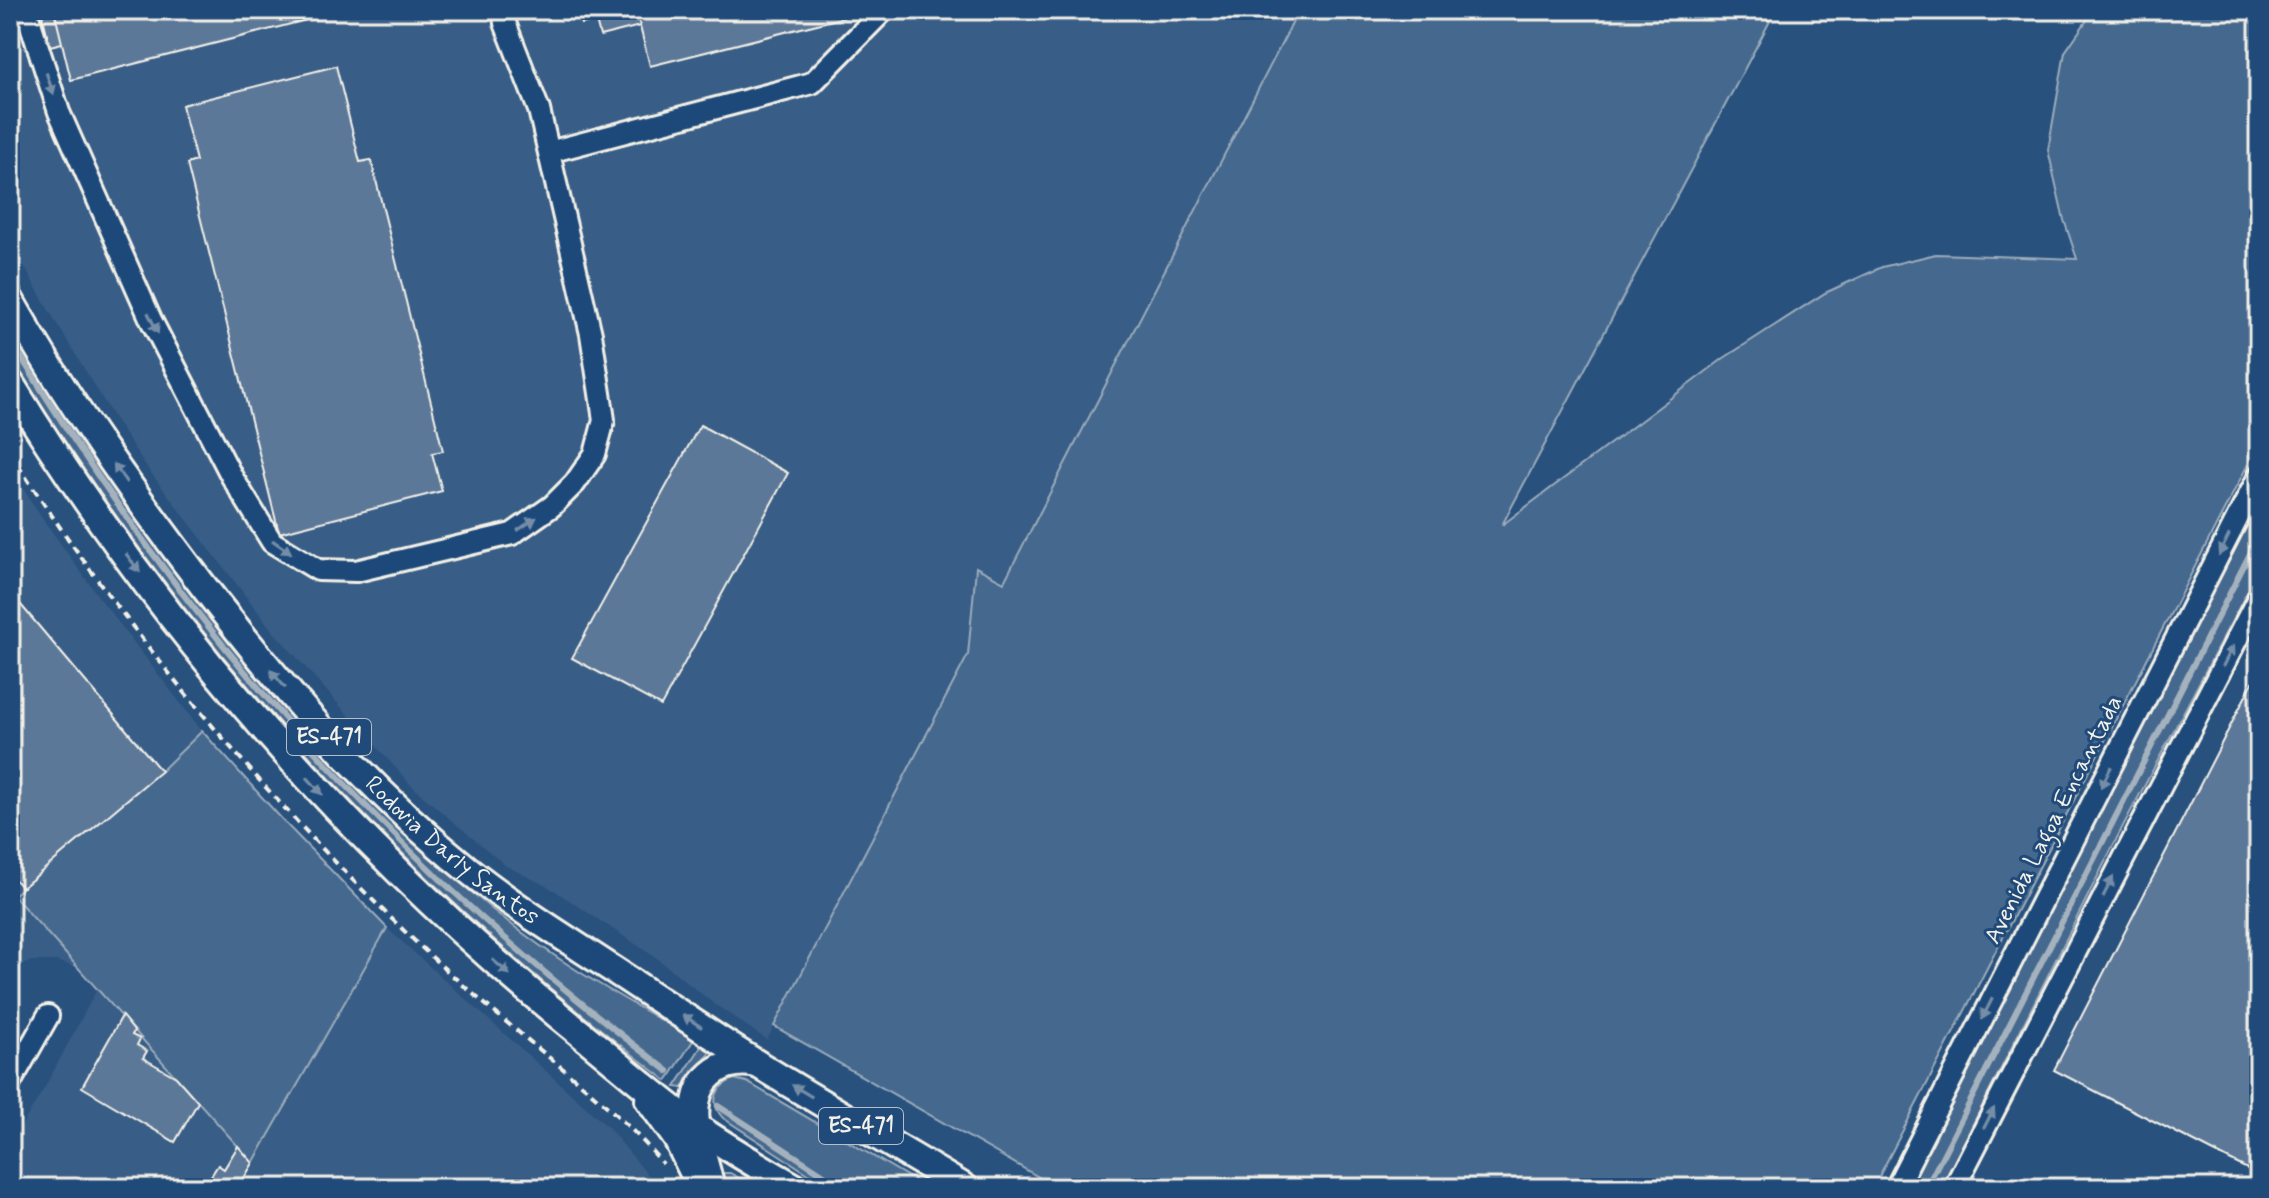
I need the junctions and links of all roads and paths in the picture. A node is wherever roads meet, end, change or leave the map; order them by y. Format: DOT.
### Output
graph roads {
  1 [pos="26,10"];
  2 [pos="503,10"];
  3 [pos="884,10"];
  4 [pos="549,152"];
  5 [pos="10,300"];
  6 [pos="10,383"];
  7 [pos="2259,476"];
  8 [pos="2259,596"];
  9 [pos="48,1016"];
  10 [pos="608,1056"];
  11 [pos="757,1064"];
  12 [pos="10,1083"];
  13 [pos="697,1127"];
  14 [pos="701,1188"];
  15 [pos="711,1188"];
  16 [pos="796,1188"];
  17 [pos="965,1188"];
  18 [pos="1896,1188"];
  19 [pos="1954,1188"];
  1 -- 4 [label="street, one-way"];
  2 -- 4 [label="street"];
  3 -- 4 [label="street"];
  11 -- 5 [label="main road, Rodovia Darly Santos / ES-471, one-way"];
  6 -- 10 [label="main road, Rodovia Darly Santos / ES-471, one-way"];
  7 -- 18 [label="street, Avenida Lagoa Encantada, one-way"];
  19 -- 8 [label="street, one-way"];
  9 -- 12 [label="street"];
  10 -- 13 [label="main road, Rodovia Darly Santos / ES-471"];
  10 -- 14 [label="main road"];
  11 -- 13 [label="main road"];
  17 -- 11 [label="main road, Rodovia Darly Santos / ES-471, one-way"];
  13 -- 15 [label="main road"];
  13 -- 16 [label="main road, Rodovia Darly Santos / ES-471"];
}
